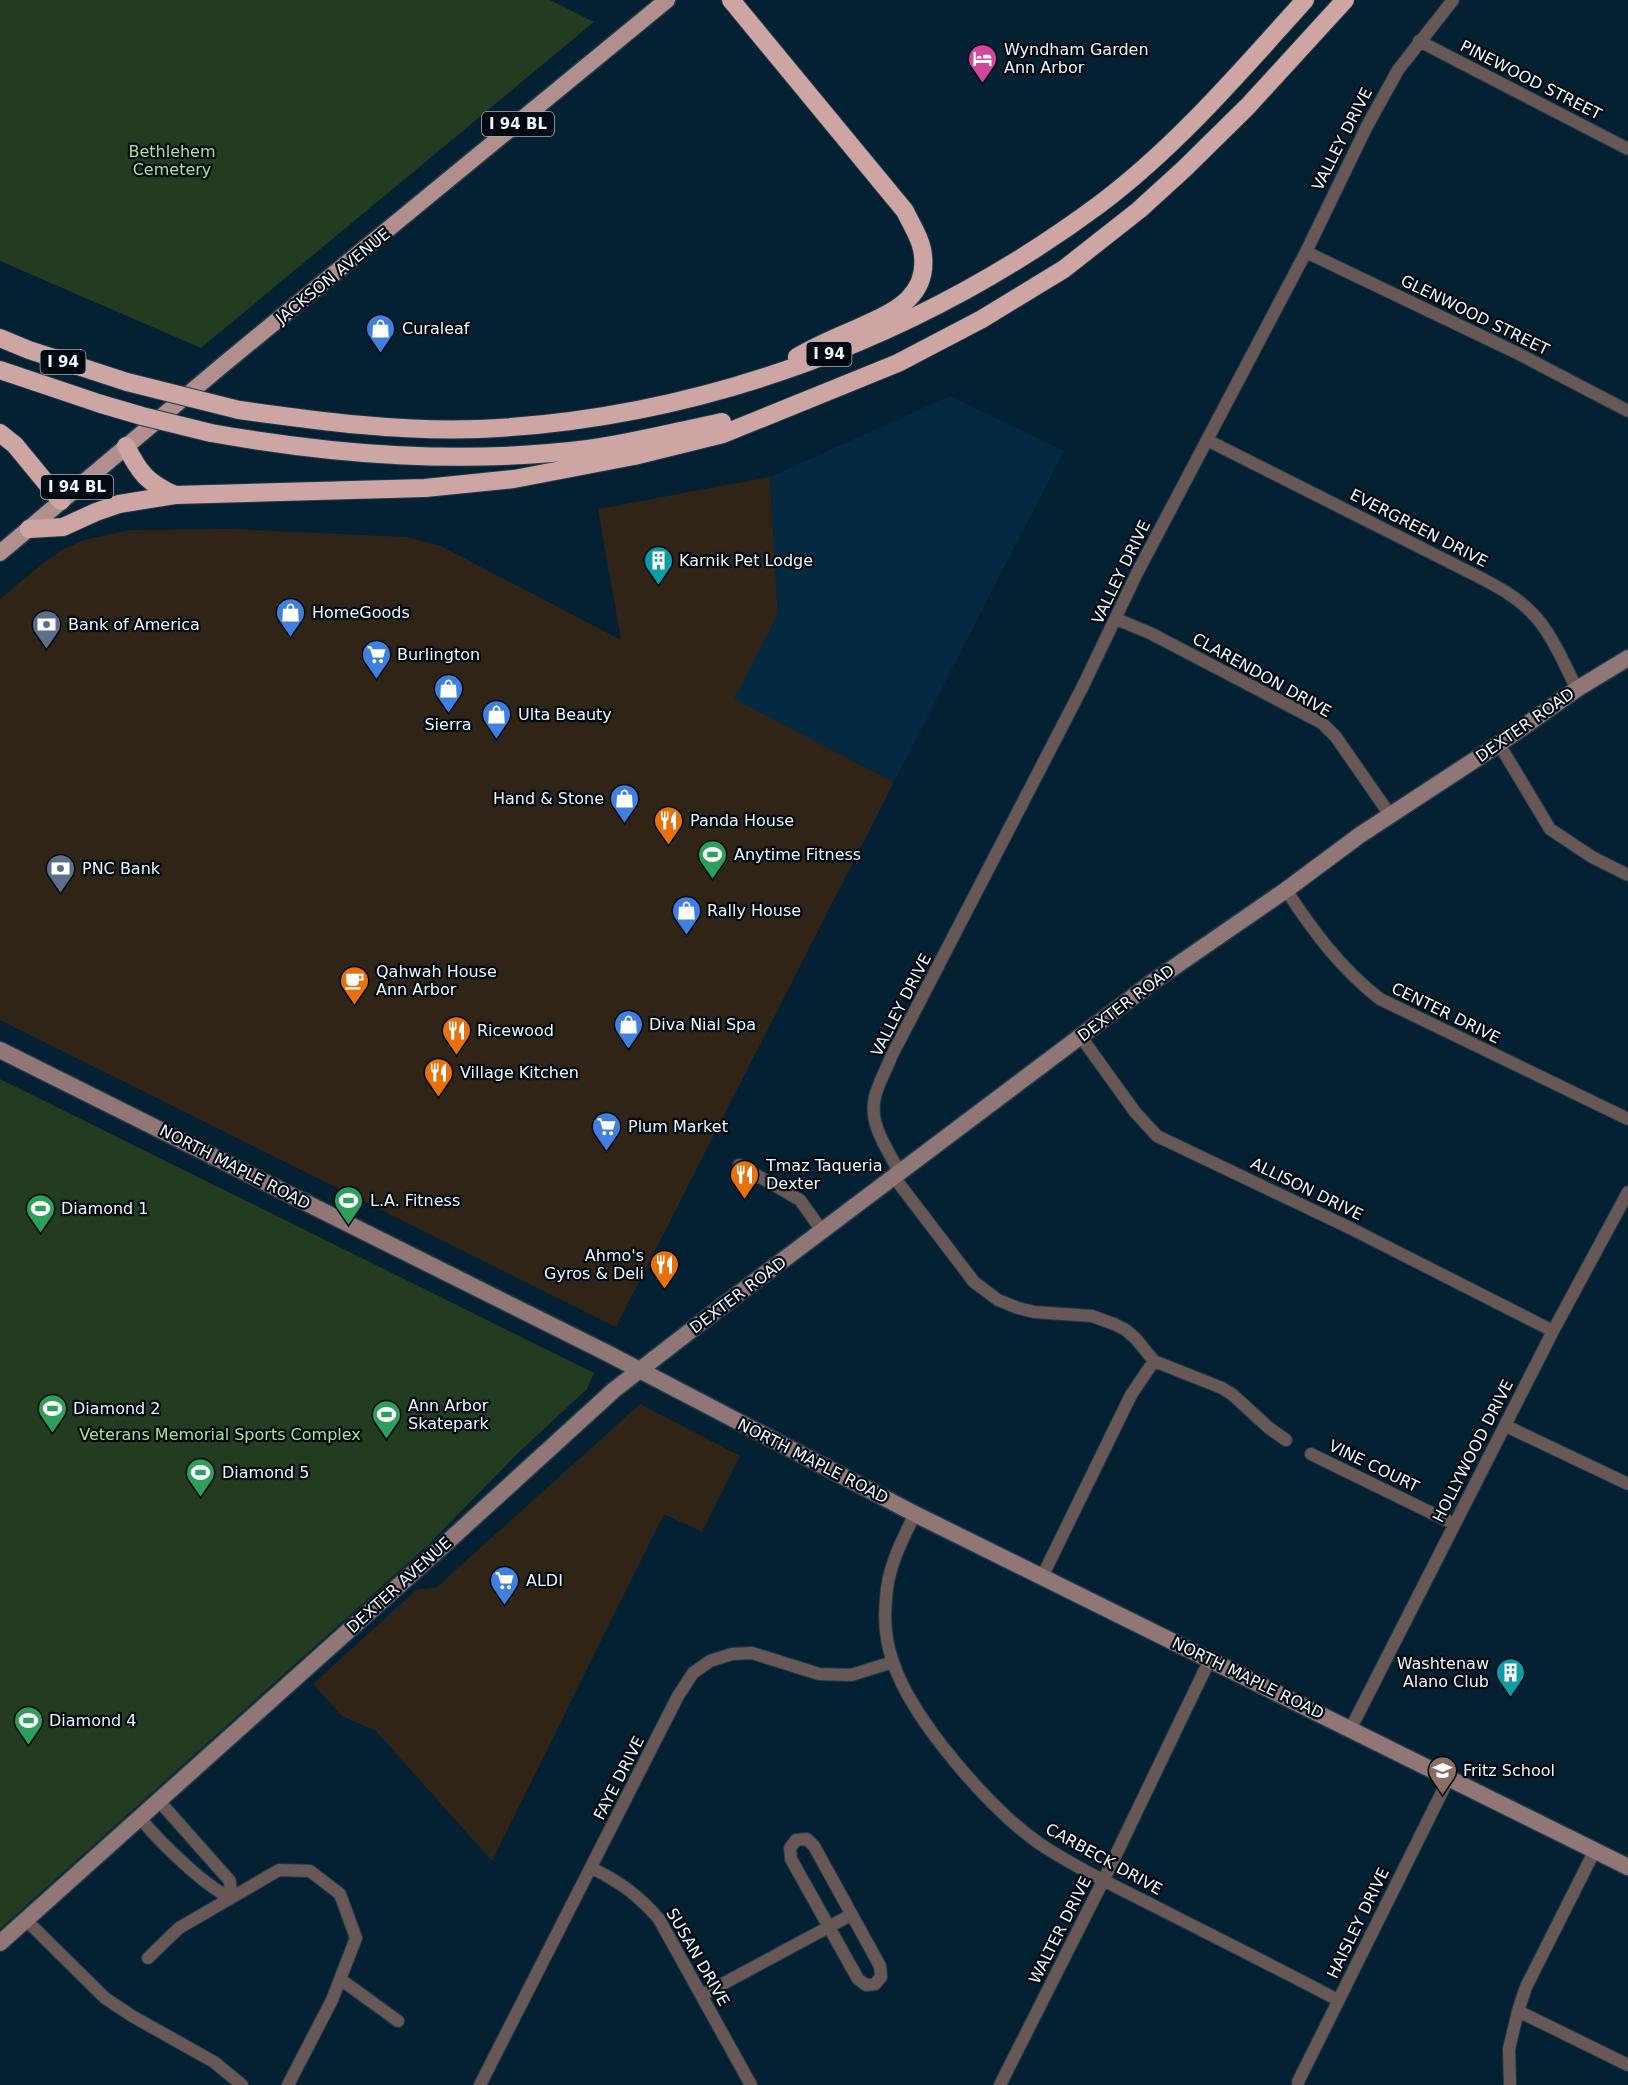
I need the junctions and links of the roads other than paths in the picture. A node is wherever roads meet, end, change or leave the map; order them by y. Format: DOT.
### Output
graph roads {
  1 [pos="667,0"];
  2 [pos="731,0"];
  3 [pos="1305,0"];
  4 [pos="1345,0"];
  5 [pos="1453,0"];
  6 [pos="1419,41"];
  7 [pos="1628,149"];
  8 [pos="1306,252"];
  9 [pos="0,338"];
  10 [pos="0,370"];
  11 [pos="756,380"];
  12 [pos="833,389"];
  13 [pos="1628,411"];
  14 [pos="0,433"];
  15 [pos="1207,440"];
  16 [pos="126,446"];
  17 [pos="175,495"];
  18 [pos="61,501"];
  19 [pos="29,529"];
  20 [pos="0,553"];
  21 [pos="1116,619"];
  22 [pos="1628,658"];
  23 [pos="1577,689"];
  24 [pos="1499,744"];
  25 [pos="1390,815"];
  26 [pos="1628,875"];
  27 [pos="1286,890"];
  28 [pos="1081,1036"];
  29 [pos="0,1050"];
  30 [pos="1628,1119"];
  31 [pos="739,1165"];
  32 [pos="897,1175"];
  33 [pos="1628,1192"];
  34 [pos="822,1231"];
  35 [pos="1553,1331"];
  36 [pos="1154,1361"];
  37 [pos="640,1370"];
  38 [pos="1506,1426"];
  39 [pos="1286,1440"];
  40 [pos="1311,1454"];
  41 [pos="1628,1484"];
  42 [pos="915,1514"];
  43 [pos="1454,1524"];
  44 [pos="1042,1577"];
  45 [pos="1210,1659"];
  46 [pos="892,1662"];
  47 [pos="1351,1728"];
  48 [pos="1449,1778"];
  49 [pos="159,1801"];
  50 [pos="140,1818"];
  51 [pos="1595,1850"];
  52 [pos="1628,1867"];
  53 [pos="592,1868"];
  54 [pos="1103,1880"];
  55 [pos="231,1898"];
  56 [pos="852,1914"];
  57 [pos="25,1919"];
  58 [pos="828,1926"];
  59 [pos="0,1943"];
  60 [pos="148,1958"];
  61 [pos="340,1979"];
  62 [pos="702,1995"];
  63 [pos="1338,2000"];
  64 [pos="1518,2011"];
  65 [pos="398,2020"];
  66 [pos="1628,2065"];
  67 [pos="1298,2082"];
  68 [pos="242,2085"];
  69 [pos="288,2085"];
  70 [pos="480,2085"];
  71 [pos="752,2085"];
  72 [pos="1000,2085"];
  73 [pos="1510,2085"];
  1 -- 16 [label="main road, JACKSON AVENUE / I 94 BL"];
  2 -- 11 [label="highway"];
  3 -- 11 [label="highway, I 94"];
  4 -- 12 [label="highway, I 94"];
  5 -- 6 [label="street, VALLEY DRIVE"];
  6 -- 7 [label="street, PINEWOOD STREET"];
  6 -- 8 [label="street, VALLEY DRIVE"];
  8 -- 13 [label="street, GLENWOOD STREET"];
  8 -- 15 [label="street, VALLEY DRIVE"];
  9 -- 11 [label="highway, I 94, bridge"];
  10 -- 12 [label="highway, I 94, bridge"];
  12 -- 17 [label="highway"];
  14 -- 18 [label="highway"];
  15 -- 21 [label="street, VALLEY DRIVE"];
  15 -- 23 [label="street, EVERGREEN DRIVE"];
  16 -- 17 [label="highway"];
  16 -- 18 [label="main road, JACKSON AVENUE / I 94 BL"];
  17 -- 19 [label="highway"];
  18 -- 19 [label="main road, JACKSON AVENUE / I 94 BL"];
  19 -- 20 [label="main road, JACKSON AVENUE / I 94 BL"];
  21 -- 25 [label="street, CLARENDON DRIVE"];
  21 -- 32 [label="street, VALLEY DRIVE"];
  22 -- 23 [label="main road, DEXTER ROAD"];
  23 -- 24 [label="main road, DEXTER ROAD"];
  24 -- 25 [label="main road, DEXTER ROAD"];
  24 -- 26 [label="street"];
  25 -- 27 [label="main road, DEXTER ROAD"];
  27 -- 28 [label="main road, DEXTER ROAD"];
  27 -- 30 [label="street, CENTER DRIVE"];
  28 -- 32 [label="main road, DEXTER ROAD"];
  28 -- 35 [label="street, ALLISON DRIVE"];
  29 -- 37 [label="main road, NORTH MAPLE ROAD"];
  31 -- 34 [label="street"];
  32 -- 34 [label="main road, DEXTER ROAD"];
  32 -- 36 [label="street"];
  33 -- 35 [label="street, HOLLYWOOD DRIVE"];
  34 -- 37 [label="main road, DEXTER ROAD"];
  35 -- 38 [label="street, HOLLYWOOD DRIVE"];
  36 -- 39 [label="street"];
  36 -- 44 [label="street"];
  37 -- 42 [label="main road, NORTH MAPLE ROAD"];
  37 -- 49 [label="main road, DEXTER AVENUE"];
  38 -- 41 [label="street"];
  38 -- 43 [label="street, HOLLYWOOD DRIVE"];
  40 -- 43 [label="street, VINE COURT"];
  42 -- 44 [label="main road, NORTH MAPLE ROAD"];
  42 -- 46 [label="street, CARBECK DRIVE"];
  43 -- 47 [label="street, HOLLYWOOD DRIVE"];
  44 -- 45 [label="main road, NORTH MAPLE ROAD"];
  45 -- 47 [label="main road, NORTH MAPLE ROAD"];
  45 -- 54 [label="street, WALTER DRIVE"];
  46 -- 53 [label="street, FAYE DRIVE"];
  46 -- 54 [label="street, CARBECK DRIVE"];
  47 -- 48 [label="main road, NORTH MAPLE ROAD"];
  48 -- 51 [label="main road, NORTH MAPLE ROAD"];
  48 -- 63 [label="street, HAISLEY DRIVE"];
  49 -- 50 [label="main road, DEXTER AVENUE"];
  49 -- 55 [label="street"];
  50 -- 55 [label="street"];
  50 -- 57 [label="main road, DEXTER AVENUE"];
  51 -- 52 [label="main road, NORTH MAPLE ROAD"];
  51 -- 64 [label="street"];
  53 -- 62 [label="street, SUSAN DRIVE"];
  53 -- 70 [label="street, FAYE DRIVE"];
  54 -- 63 [label="street, CARBECK DRIVE"];
  54 -- 72 [label="street, WALTER DRIVE"];
  55 -- 60 [label="street"];
  55 -- 61 [label="street"];
  56 -- 58 [label="street"];
  56 -- 58 [label="street"];
  56 -- 58 [label="street"];
  57 -- 59 [label="main road, DEXTER AVENUE"];
  57 -- 68 [label="street"];
  58 -- 62 [label="street"];
  61 -- 65 [label="street"];
  61 -- 69 [label="street"];
  62 -- 71 [label="street, SUSAN DRIVE"];
  63 -- 67 [label="street, HAISLEY DRIVE"];
  64 -- 66 [label="street"];
  64 -- 73 [label="street"];
}
